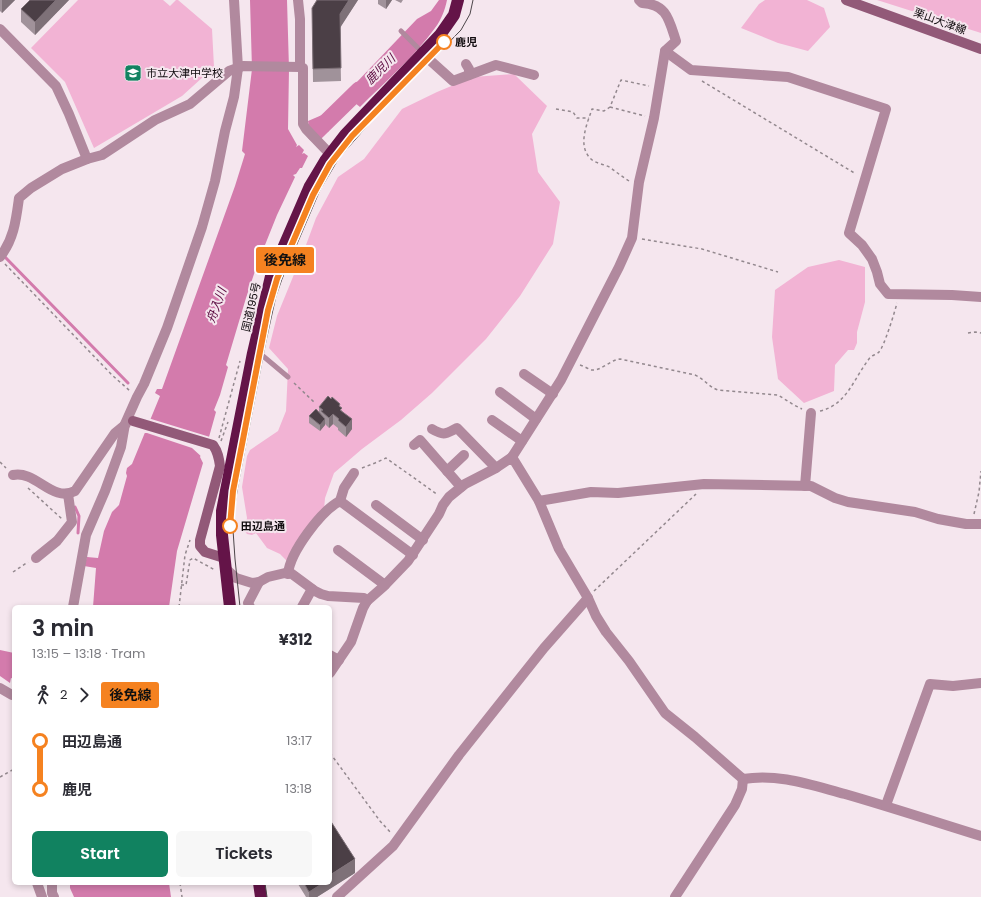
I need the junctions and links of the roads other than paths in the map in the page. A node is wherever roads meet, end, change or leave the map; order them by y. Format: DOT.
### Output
graph roads {
  1 [pos="234,0"];
  2 [pos="298,0"];
  3 [pos="458,0"];
  4 [pos="639,0"];
  5 [pos="846,0"];
  6 [pos="652,2"];
  7 [pos="0,29"];
  8 [pos="401,31"];
  9 [pos="981,48"];
  10 [pos="420,50"];
  11 [pos="665,51"];
  12 [pos="466,64"];
  13 [pos="240,67"];
  14 [pos="298,67"];
  15 [pos="469,75"];
  16 [pos="534,75"];
  17 [pos="330,154"];
  18 [pos="87,159"];
  19 [pos="2,260"];
  20 [pos="981,297"];
  21 [pos="253,353"];
  22 [pos="524,374"];
  23 [pos="288,377"];
  24 [pos="500,392"];
  25 [pos="553,394"];
  26 [pos="810,413"];
  27 [pos="536,419"];
  28 [pos="492,420"];
  29 [pos="129,423"];
  30 [pos="432,429"];
  31 [pos="522,441"];
  32 [pos="414,445"];
  33 [pos="464,455"];
  34 [pos="512,457"];
  35 [pos="496,468"];
  36 [pos="447,471"];
  37 [pos="354,473"];
  38 [pos="13,475"];
  39 [pos="805,486"];
  40 [pos="461,487"];
  41 [pos="68,494"];
  42 [pos="340,501"];
  43 [pos="539,501"];
  44 [pos="376,505"];
  45 [pos="976,524"];
  46 [pos="423,540"];
  47 [pos="338,550"];
  48 [pos="413,555"];
  49 [pos="36,558"];
  50 [pos="222,566"];
  51 [pos="288,574"];
  52 [pos="259,582"];
  53 [pos="385,585"];
  54 [pos="312,589"];
  55 [pos="588,598"];
  56 [pos="367,601"];
  57 [pos="72,605"];
  58 [pos="230,605"];
  59 [pos="248,605"];
  60 [pos="303,605"];
  61 [pos="335,657"];
  62 [pos="332,667"];
  63 [pos="981,683"];
  64 [pos="0,688"];
  65 [pos="12,695"];
  66 [pos="743,779"];
  67 [pos="886,805"];
  68 [pos="981,836"];
  69 [pos="38,885"];
  70 [pos="52,885"];
  71 [pos="259,885"];
  72 [pos="42,897"];
  73 [pos="54,897"];
  74 [pos="261,897"];
  75 [pos="336,897"];
  76 [pos="675,897"];
  1 -- 13 [label="street"];
  2 -- 14 [label="street"];
  3 -- 10 [label="highway, 国道195号"];
  4 -- 6 [label="street"];
  5 -- 9 [label="street, 栗山大津線"];
  6 -- 11 [label="street"];
  7 -- 18 [label="street"];
  8 -- 10 [label="lane"];
  10 -- 15 [label="street"];
  10 -- 17 [label="highway, 国道195号"];
  11 -- 20 [label="street"];
  11 -- 25 [label="street"];
  12 -- 15 [label="street"];
  13 -- 14 [label="street"];
  13 -- 18 [label="street"];
  13 -- 29 [label="street"];
  14 -- 17 [label="street"];
  15 -- 16 [label="street"];
  17 -- 21 [label="highway, 国道195号"];
  18 -- 19 [label="street"];
  21 -- 23 [label="lane"];
  21 -- 50 [label="highway, 国道195号"];
  22 -- 25 [label="street"];
  24 -- 27 [label="street"];
  25 -- 27 [label="street"];
  26 -- 39 [label="street"];
  27 -- 31 [label="street"];
  28 -- 31 [label="street"];
  29 -- 41 [label="street"];
  29 -- 50 [label="street"];
  29 -- 57 [label="street"];
  30 -- 35 [label="street"];
  31 -- 34 [label="street"];
  32 -- 36 [label="street"];
  33 -- 36 [label="street"];
  34 -- 35 [label="street"];
  34 -- 43 [label="street"];
  35 -- 40 [label="street"];
  36 -- 40 [label="street"];
  37 -- 42 [label="street"];
  38 -- 41 [label="street"];
  39 -- 43 [label="street"];
  39 -- 45 [label="street"];
  40 -- 46 [label="street"];
  41 -- 49 [label="street"];
  42 -- 48 [label="street"];
  42 -- 51 [label="street"];
  43 -- 55 [label="street"];
  44 -- 46 [label="street"];
  46 -- 48 [label="street"];
  47 -- 53 [label="street"];
  48 -- 53 [label="street"];
  50 -- 52 [label="street"];
  50 -- 58 [label="highway, 国道195号"];
  51 -- 52 [label="street"];
  51 -- 54 [label="street"];
  52 -- 59 [label="street"];
  53 -- 56 [label="street"];
  54 -- 56 [label="street"];
  54 -- 60 [label="street"];
  55 -- 66 [label="street"];
  55 -- 75 [label="street"];
  56 -- 61 [label="street"];
  61 -- 62 [label="street"];
  63 -- 67 [label="street"];
  64 -- 65 [label="street"];
  66 -- 67 [label="street"];
  66 -- 76 [label="street"];
  67 -- 68 [label="street"];
  69 -- 72 [label="street"];
  70 -- 73 [label="street"];
  71 -- 74 [label="highway"];
}
